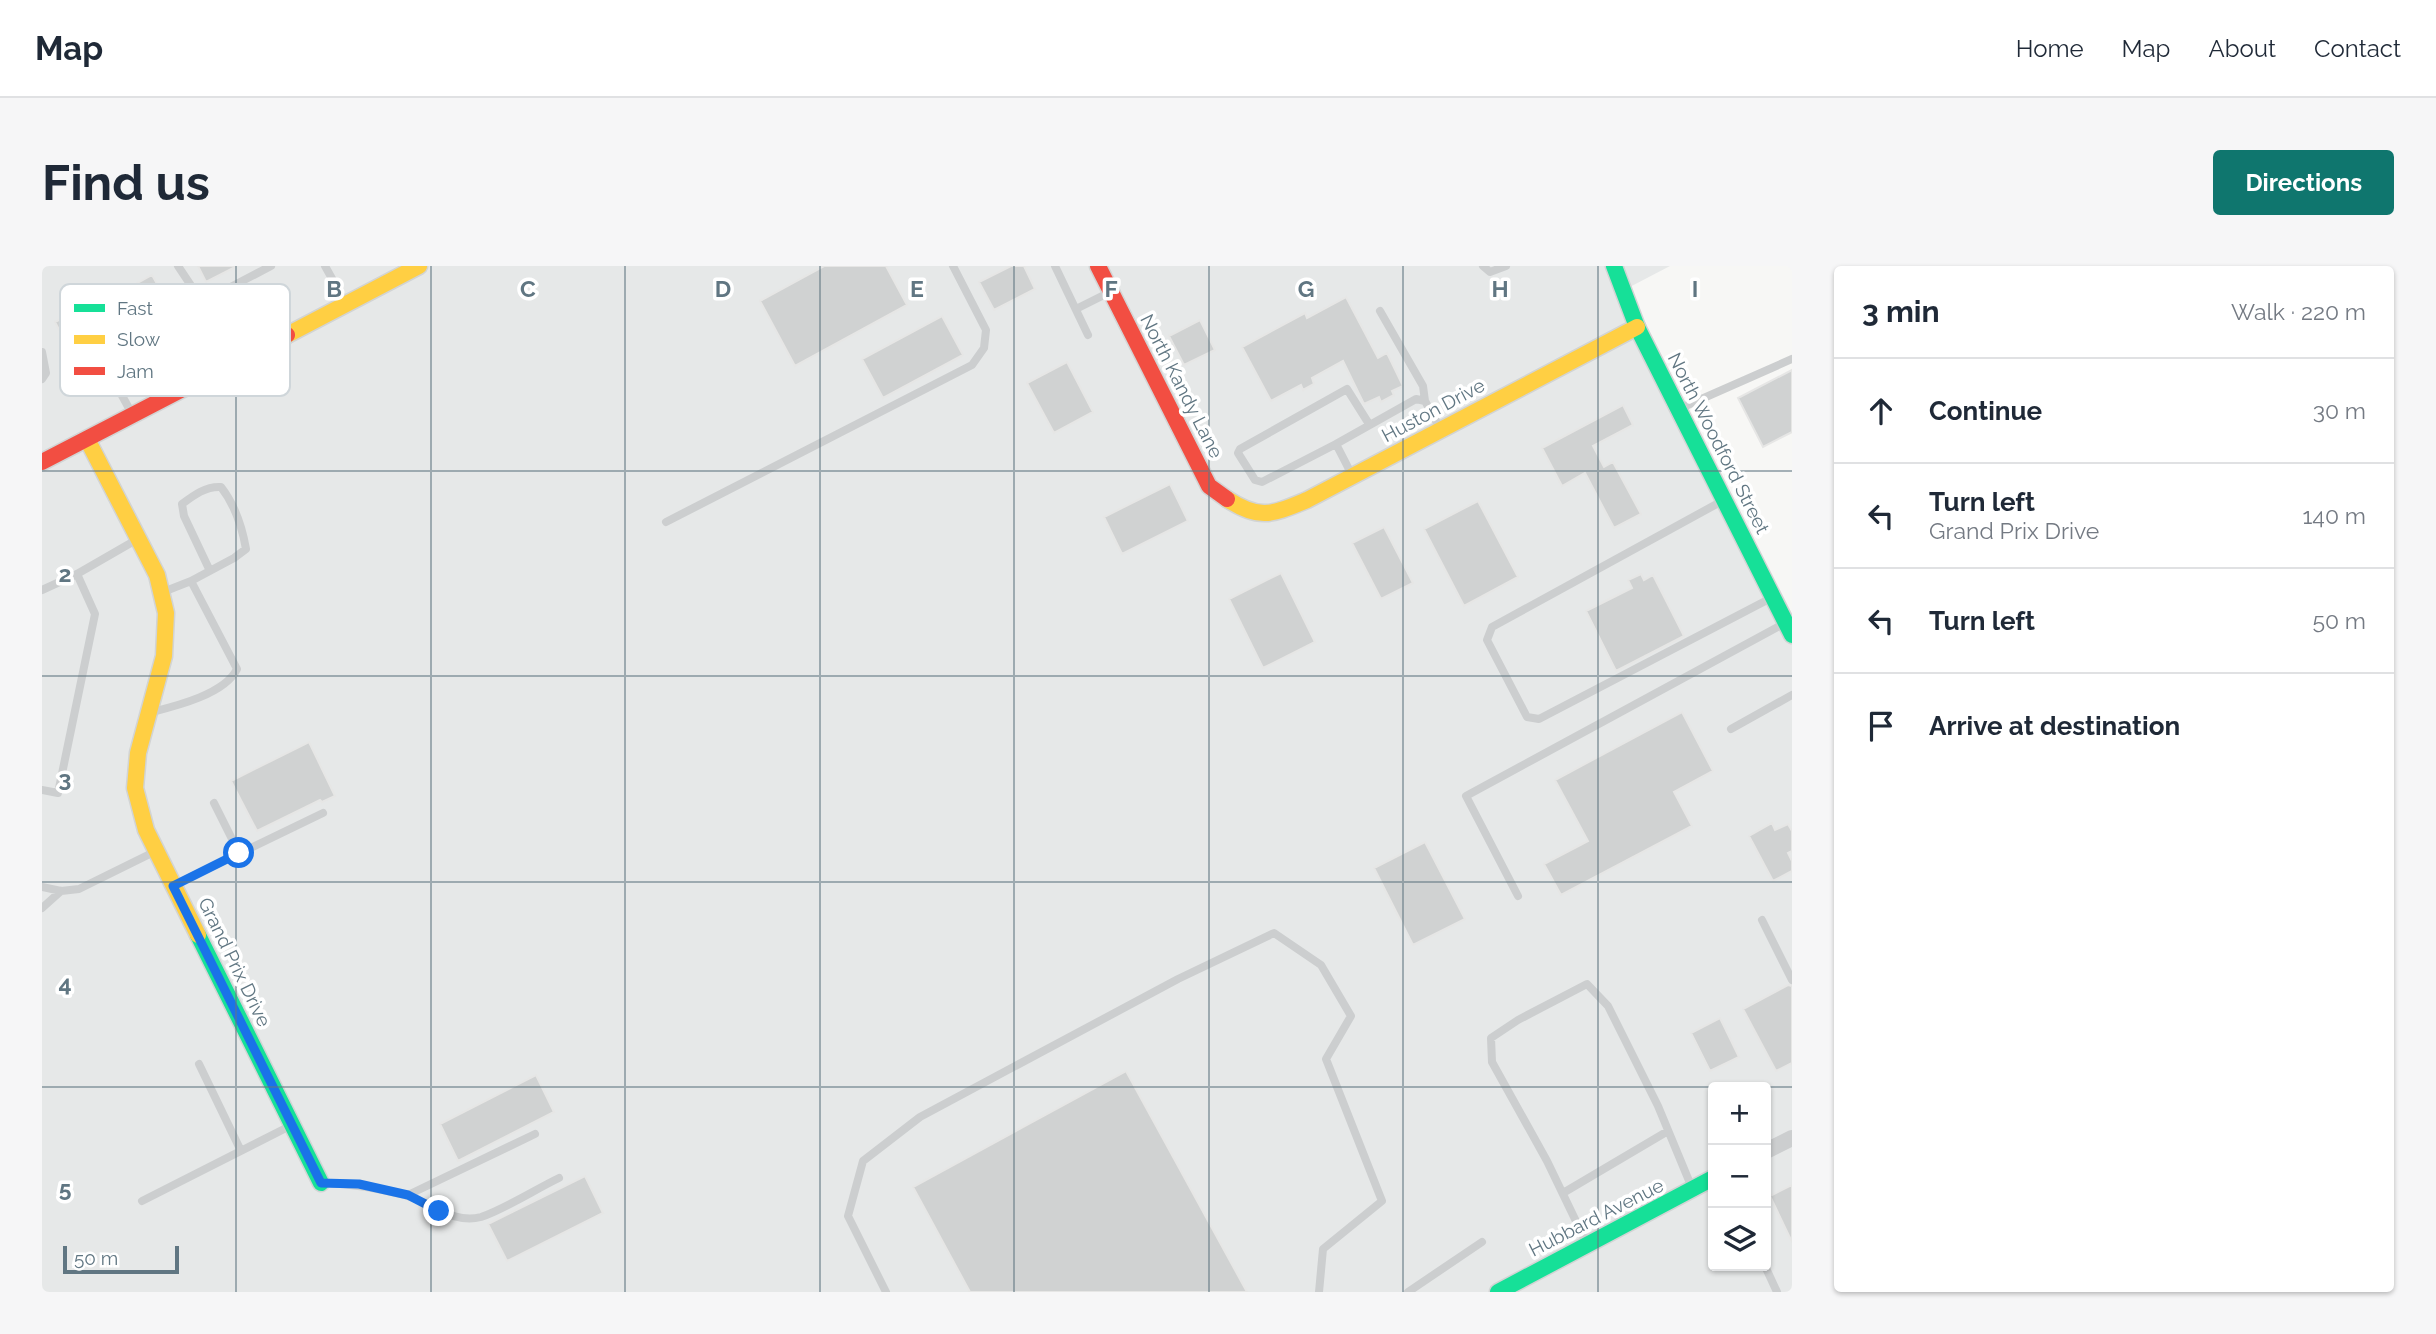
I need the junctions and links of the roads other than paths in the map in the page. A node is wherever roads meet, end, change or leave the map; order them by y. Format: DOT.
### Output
graph roads {
  1 [pos="178,266"];
  2 [pos="271,266"];
  3 [pos="325,266"];
  4 [pos="419,266"];
  5 [pos="953,266"];
  6 [pos="1055,266"];
  7 [pos="1098,266"];
  8 [pos="1483,266"];
  9 [pos="1506,266"];
  10 [pos="1614,266"];
  11 [pos="190,284"];
  12 [pos="236,284"];
  13 [pos="1111,292"];
  14 [pos="346,304"];
  15 [pos="1076,309"];
  16 [pos="1380,311"];
  17 [pos="1637,327"];
  18 [pos="290,333"];
  19 [pos="1088,335"];
  20 [pos="42,352"];
  21 [pos="1792,359"];
  22 [pos="42,379"];
  23 [pos="122,396"];
  24 [pos="168,396"];
  25 [pos="1425,401"];
  26 [pos="1678,409"];
  27 [pos="132,415"];
  28 [pos="1369,424"];
  29 [pos="1441,430"];
  30 [pos="87,439"];
  31 [pos="1336,444"];
  32 [pos="46,457"];
  33 [pos="1352,476"];
  34 [pos="1724,500"];
  35 [pos="1245,511"];
  36 [pos="666,522"];
  37 [pos="139,539"];
  38 [pos="210,571"];
  39 [pos="77,574"];
  40 [pos="191,581"];
  41 [pos="42,590"];
  42 [pos="162,593"];
  43 [pos="1773,597"];
  44 [pos="1790,626"];
  45 [pos="1792,695"];
  46 [pos="149,713"];
  47 [pos="1731,729"];
  48 [pos="42,790"];
  49 [pos="214,803"];
  50 [pos="323,813"];
  51 [pos="156,851"];
  52 [pos="239,853"];
  53 [pos="173,886"];
  54 [pos="42,887"];
  55 [pos="61,891"];
  56 [pos="1518,896"];
  57 [pos="42,908"];
  58 [pos="1762,920"];
  59 [pos="1792,980"];
  60 [pos="199,1064"];
  61 [pos="292,1125"];
  62 [pos="1668,1131"];
  63 [pos="534,1133"];
  64 [pos="1792,1138"];
  65 [pos="1771,1148"];
  66 [pos="241,1151"];
  67 [pos="558,1178"];
  68 [pos="1708,1181"];
  69 [pos="321,1183"];
  70 [pos="1693,1190"];
  71 [pos="1563,1193"];
  72 [pos="408,1195"];
  73 [pos="142,1201"];
  74 [pos="1482,1242"];
  75 [pos="1587,1244"];
  76 [pos="1767,1271"];
  77 [pos="886,1292"];
  78 [pos="1319,1292"];
  79 [pos="1408,1292"];
  80 [pos="1498,1292"];
  81 [pos="1777,1292"];
  1 -- 11 [label="lane"];
  2 -- 12 [label="lane"];
  3 -- 14 [label="lane"];
  4 -- 14 [label="street"];
  5 -- 36 [label="lane"];
  6 -- 15 [label="lane"];
  7 -- 13 [label="street, North Kandy Lane"];
  8 -- 9 [label="lane"];
  10 -- 17 [label="street, North Woodford Street"];
  13 -- 15 [label="lane"];
  13 -- 35 [label="street, North Kandy Lane"];
  14 -- 18 [label="street"];
  15 -- 19 [label="lane"];
  16 -- 25 [label="lane"];
  17 -- 26 [label="street, North Woodford Street"];
  17 -- 29 [label="street, Huston Drive"];
  20 -- 22 [label="lane"];
  21 -- 26 [label="lane"];
  23 -- 27 [label="lane"];
  24 -- 27 [label="street"];
  25 -- 28 [label="lane"];
  25 -- 29 [label="lane"];
  26 -- 34 [label="street, North Woodford Street"];
  27 -- 30 [label="street"];
  28 -- 31 [label="lane"];
  28 -- 31 [label="lane"];
  29 -- 33 [label="street, Huston Drive"];
  30 -- 32 [label="street"];
  30 -- 37 [label="street, Grand Prix Drive"];
  31 -- 33 [label="lane"];
  33 -- 35 [label="street, Huston Drive"];
  34 -- 43 [label="street, North Woodford Street"];
  34 -- 43 [label="lane"];
  37 -- 39 [label="lane"];
  37 -- 42 [label="street, Grand Prix Drive"];
  38 -- 38 [label="lane"];
  38 -- 40 [label="lane"];
  39 -- 41 [label="lane"];
  39 -- 48 [label="lane"];
  40 -- 42 [label="lane"];
  40 -- 46 [label="lane"];
  42 -- 46 [label="street, Grand Prix Drive"];
  43 -- 44 [label="street, North Woodford Street"];
  44 -- 56 [label="lane"];
  45 -- 47 [label="lane"];
  46 -- 51 [label="street, Grand Prix Drive"];
  49 -- 52 [label="lane"];
  50 -- 52 [label="lane"];
  51 -- 53 [label="street, Grand Prix Drive"];
  51 -- 55 [label="lane"];
  52 -- 53 [label="lane"];
  53 -- 61 [label="street, Grand Prix Drive"];
  54 -- 55 [label="lane"];
  55 -- 57 [label="lane"];
  58 -- 59 [label="lane"];
  60 -- 66 [label="lane"];
  61 -- 66 [label="lane"];
  61 -- 69 [label="street, Grand Prix Drive"];
  62 -- 70 [label="lane"];
  62 -- 71 [label="lane"];
  62 -- 71 [label="lane"];
  63 -- 72 [label="lane"];
  64 -- 65 [label="street"];
  66 -- 73 [label="lane"];
  67 -- 72 [label="lane"];
  68 -- 70 [label="street, Hubbard Avenue"];
  69 -- 72 [label="lane"];
  70 -- 75 [label="street, Hubbard Avenue"];
  71 -- 75 [label="lane"];
  74 -- 79 [label="lane"];
  75 -- 80 [label="street, Hubbard Avenue"];
  76 -- 81 [label="lane"];
  77 -- 78 [label="lane"];
}
